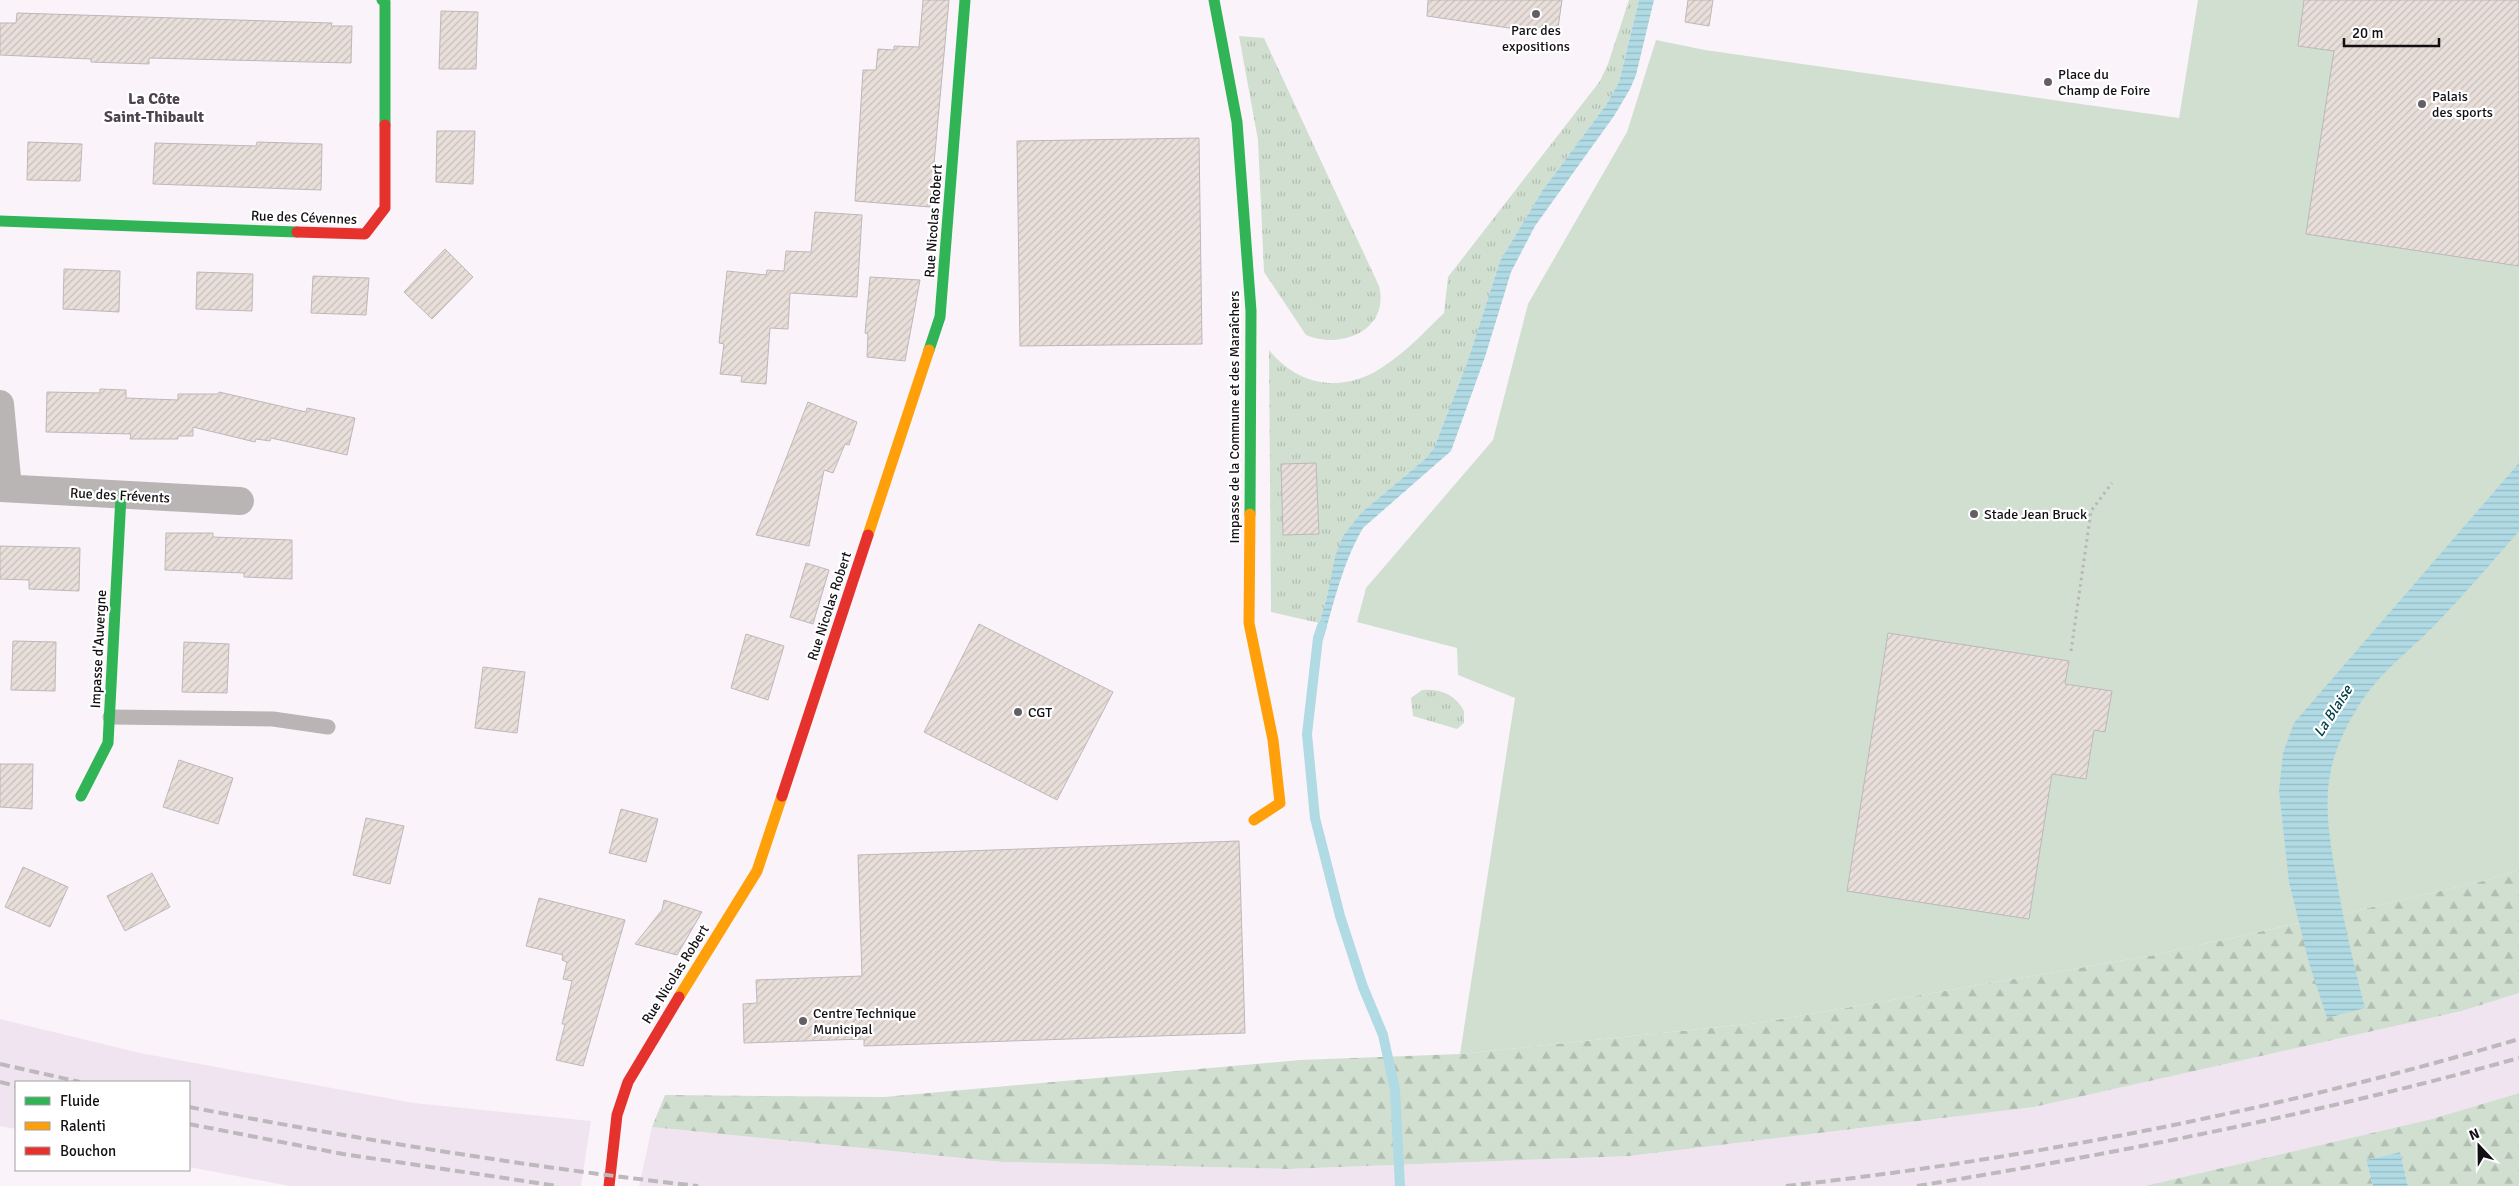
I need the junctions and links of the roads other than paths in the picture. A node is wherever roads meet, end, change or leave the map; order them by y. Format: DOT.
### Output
graph roads {
  1 [pos="382,0"];
  2 [pos="965,0"];
  3 [pos="1214,0"];
  4 [pos="0,221"];
  5 [pos="0,404"];
  6 [pos="4,488"];
  7 [pos="120,496"];
  8 [pos="240,501"];
  9 [pos="110,717"];
  10 [pos="328,727"];
  11 [pos="81,796"];
  12 [pos="1254,820"];
  13 [pos="609,1186"];
  1 -- 4 [label="street, Rue des Cévennes"];
  2 -- 13 [label="street, Rue Nicolas Robert"];
  3 -- 12 [label="street, Impasse de la Commune et des Maraîchers"];
  5 -- 6 [label="street"];
  6 -- 7 [label="street, Rue des Frévents"];
  7 -- 8 [label="street, Rue des Frévents"];
  7 -- 9 [label="street, Impasse d'Auvergne"];
  9 -- 10 [label="lane"];
  9 -- 11 [label="street, Impasse d'Auvergne"];
}
